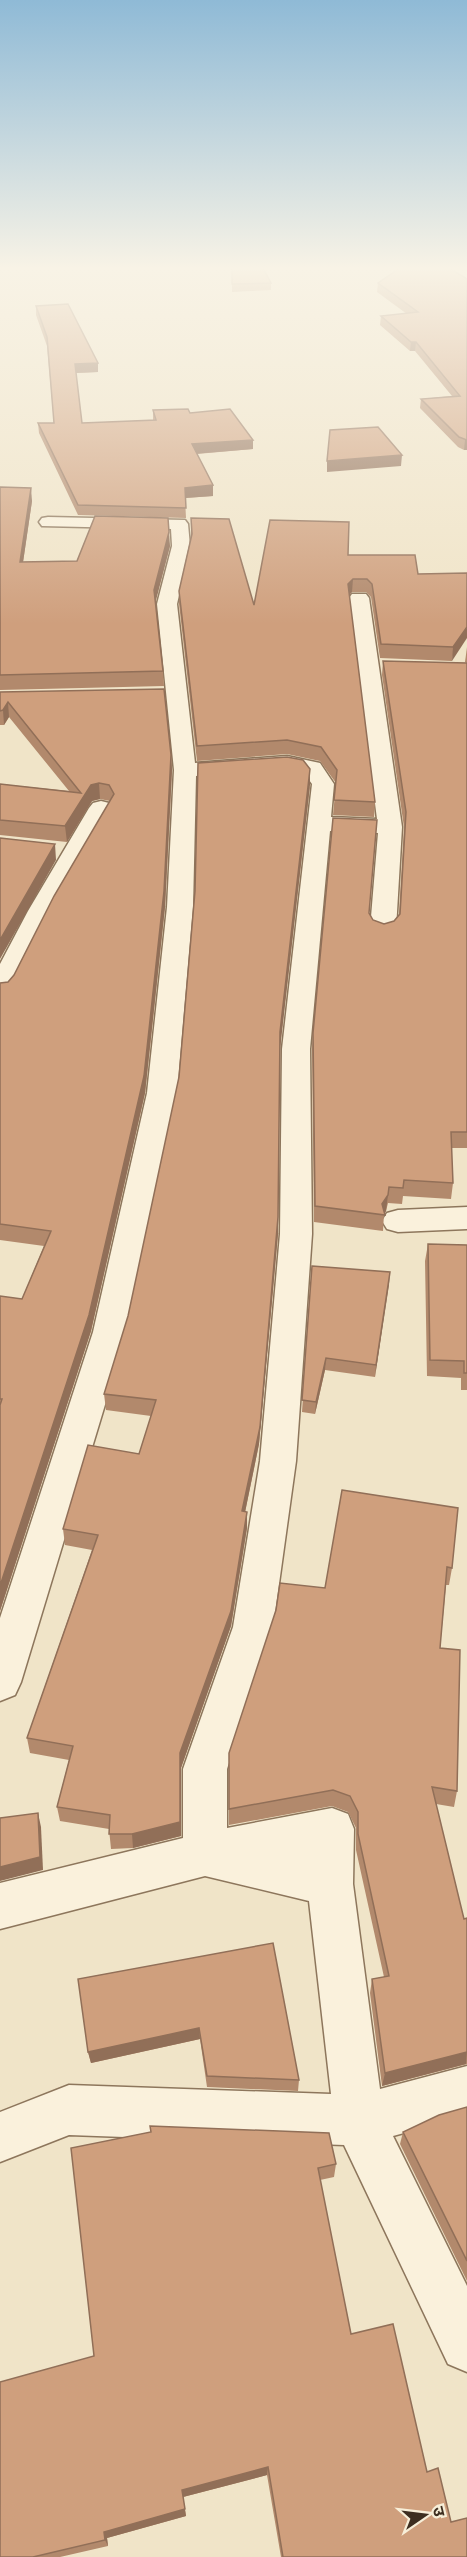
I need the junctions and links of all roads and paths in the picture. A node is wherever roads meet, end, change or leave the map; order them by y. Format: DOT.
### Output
graph roads {
  1 [pos="48,522"];
  2 [pos="359,598"];
  3 [pos="368,666"];
  4 [pos="390,667"];
  5 [pos="184,771"];
  6 [pos="101,808"];
  7 [pos="320,823"];
  8 [pos="390,827"];
  9 [pos="383,929"];
  10 [pos="0,989"];
  11 [pos="467,1218"];
  12 [pos="398,1221"];
  13 [pos="0,1682"];
  14 [pos="205,1854"];
  15 [pos="0,1906"];
  16 [pos="467,2091"];
  17 [pos="359,2120"];
  18 [pos="0,2137"];
  19 [pos="467,2345"];
  1 -- 5 [label="street"];
  2 -- 3 [label="street"];
  3 -- 4 [label="street"];
  3 -- 8 [label="street"];
  5 -- 7 [label="street"];
  5 -- 13 [label="street"];
  6 -- 10 [label="street"];
  7 -- 8 [label="street"];
  7 -- 14 [label="street"];
  8 -- 9 [label="street"];
  11 -- 12 [label="street"];
  14 -- 15 [label="street"];
  14 -- 17 [label="street"];
  16 -- 17 [label="street"];
  17 -- 18 [label="street"];
  17 -- 19 [label="street"];
}
